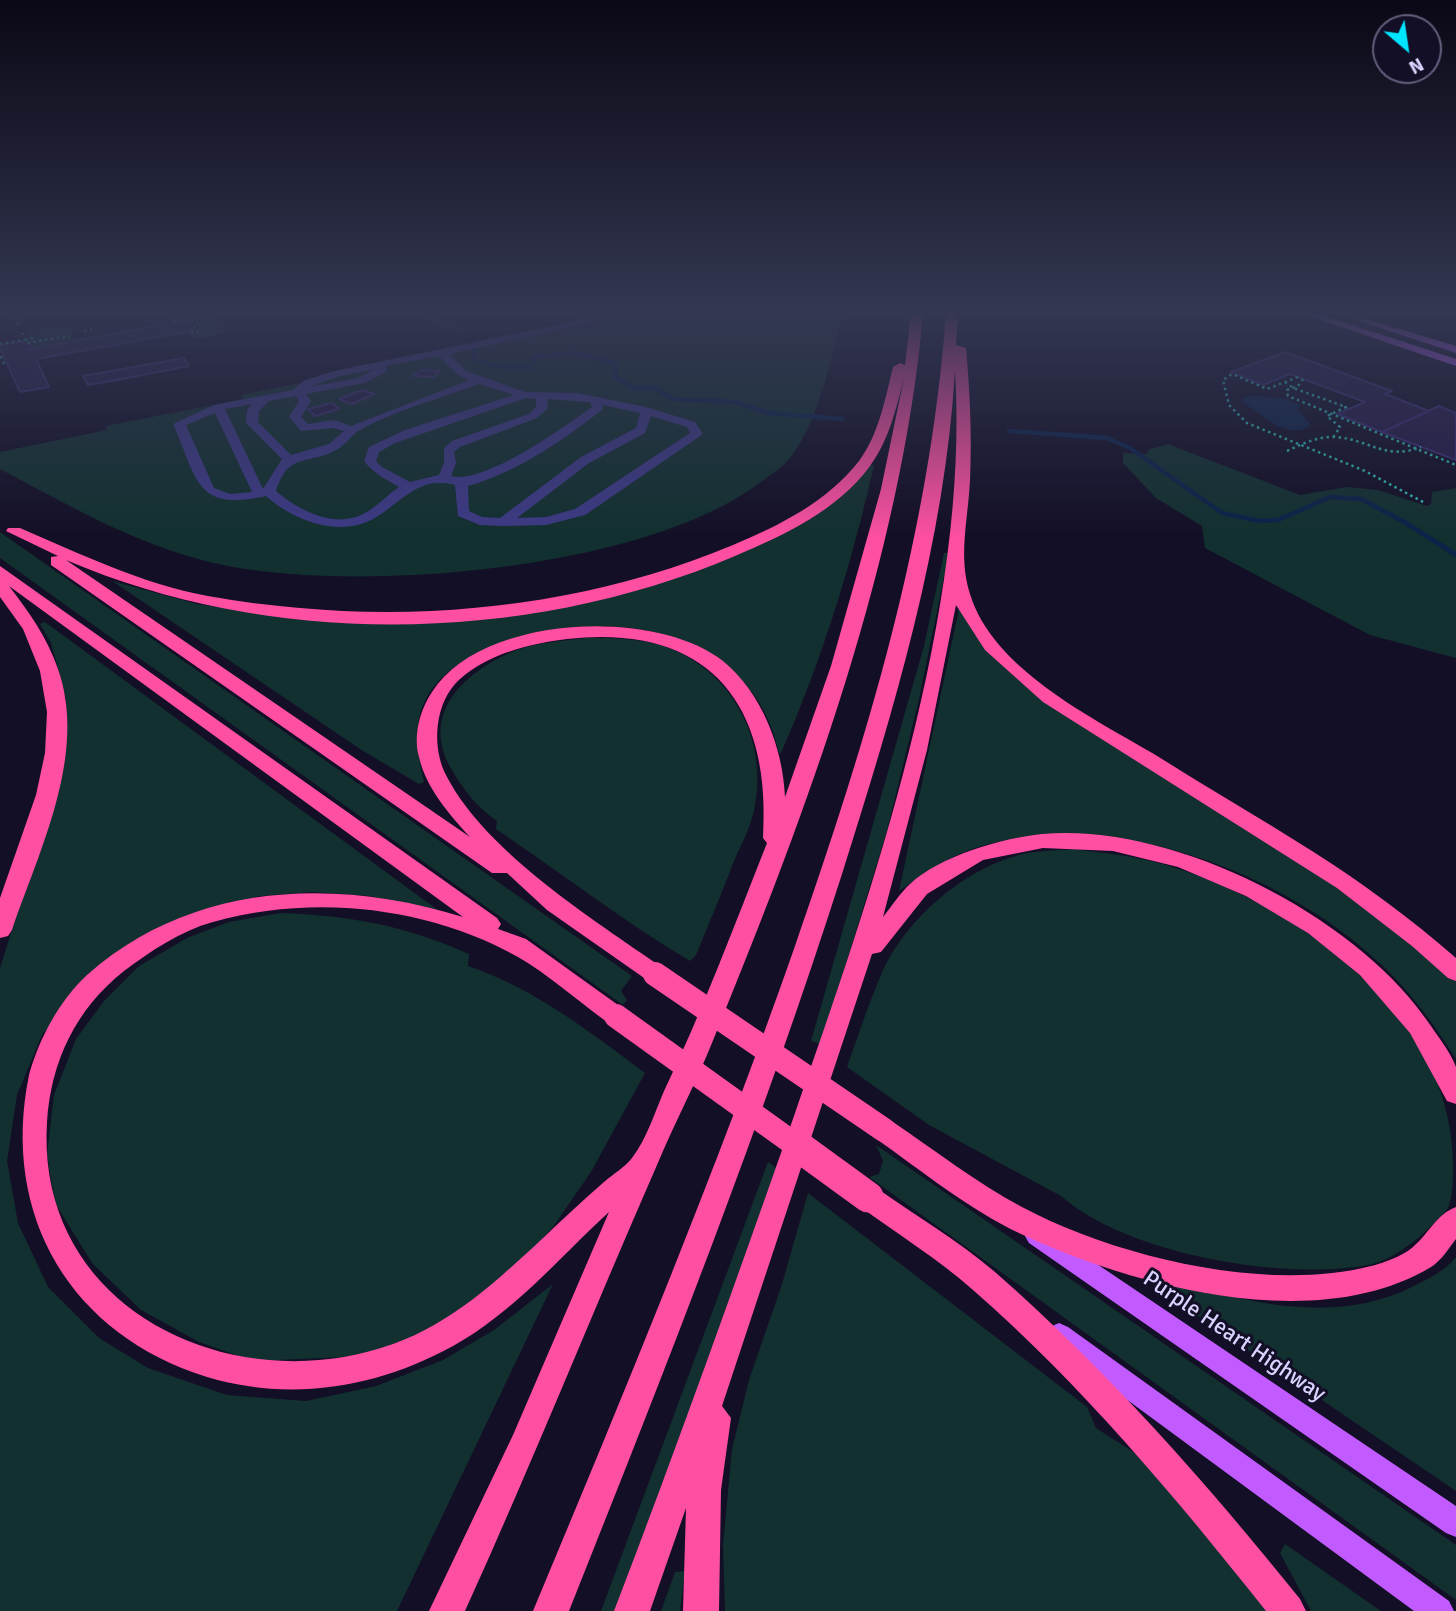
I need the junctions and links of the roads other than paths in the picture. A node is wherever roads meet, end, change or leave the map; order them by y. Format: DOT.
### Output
graph roads {
  1 [pos="309,389"];
  2 [pos="456,389"];
  3 [pos="507,389"];
  4 [pos="895,389"];
  5 [pos="905,389"];
  6 [pos="947,389"];
  7 [pos="961,389"];
  8 [pos="298,391"];
  9 [pos="524,395"];
  10 [pos="541,395"];
  11 [pos="268,396"];
  12 [pos="595,400"];
  13 [pos="218,407"];
  14 [pos="646,411"];
  15 [pos="352,430"];
  16 [pos="289,459"];
  17 [pos="444,478"];
  18 [pos="461,483"];
  19 [pos="408,487"];
  20 [pos="264,493"];
  21 [pos="503,522"];
  22 [pos="7,526"];
  23 [pos="956,554"];
  24 [pos="0,571"];
  25 [pos="0,585"];
  26 [pos="760,894"];
  27 [pos="565,912"];
  28 [pos="0,930"];
  29 [pos="528,952"];
  30 [pos="1456,972"];
  31 [pos="853,982"];
  32 [pos="1456,1094"];
  33 [pos="643,1165"];
  34 [pos="981,1197"];
  35 [pos="1456,1219"];
  36 [pos="983,1280"];
  37 [pos="722,1367"];
  38 [pos="1456,1523"];
  39 [pos="447,1611"];
  40 [pos="551,1611"];
  41 [pos="632,1611"];
  42 [pos="701,1611"];
  43 [pos="1289,1611"];
  44 [pos="1439,1611"];
  1 -- 8 [label="street"];
  2 -- 15 [label="street"];
  3 -- 9 [label="street"];
  4 -- 22 [label="highway"];
  5 -- 26 [label="highway"];
  6 -- 40 [label="highway"];
  7 -- 23 [label="highway"];
  8 -- 11 [label="street"];
  8 -- 15 [label="street"];
  9 -- 10 [label="street"];
  9 -- 19 [label="street"];
  10 -- 12 [label="street"];
  10 -- 17 [label="street"];
  11 -- 13 [label="street"];
  11 -- 16 [label="street"];
  12 -- 14 [label="street"];
  12 -- 18 [label="street"];
  13 -- 20 [label="street"];
  13 -- 20 [label="street"];
  14 -- 21 [label="street"];
  14 -- 21 [label="street"];
  15 -- 16 [label="street"];
  16 -- 20 [label="street"];
  17 -- 18 [label="street"];
  17 -- 19 [label="street"];
  18 -- 21 [label="street"];
  19 -- 20 [label="street"];
  22 -- 27 [label="highway"];
  23 -- 30 [label="highway"];
  23 -- 31 [label="highway"];
  24 -- 29 [label="highway"];
  25 -- 28 [label="highway"];
  26 -- 27 [label="highway"];
  26 -- 33 [label="highway"];
  27 -- 34 [label="highway, bridge"];
  29 -- 33 [label="highway"];
  29 -- 36 [label="highway, bridge"];
  31 -- 32 [label="highway"];
  31 -- 37 [label="highway"];
  33 -- 39 [label="highway"];
  34 -- 35 [label="highway"];
  34 -- 38 [label="main road, Purple Heart Highway"];
  36 -- 43 [label="highway"];
  36 -- 44 [label="main road"];
  37 -- 41 [label="highway"];
  37 -- 42 [label="highway"];
}
